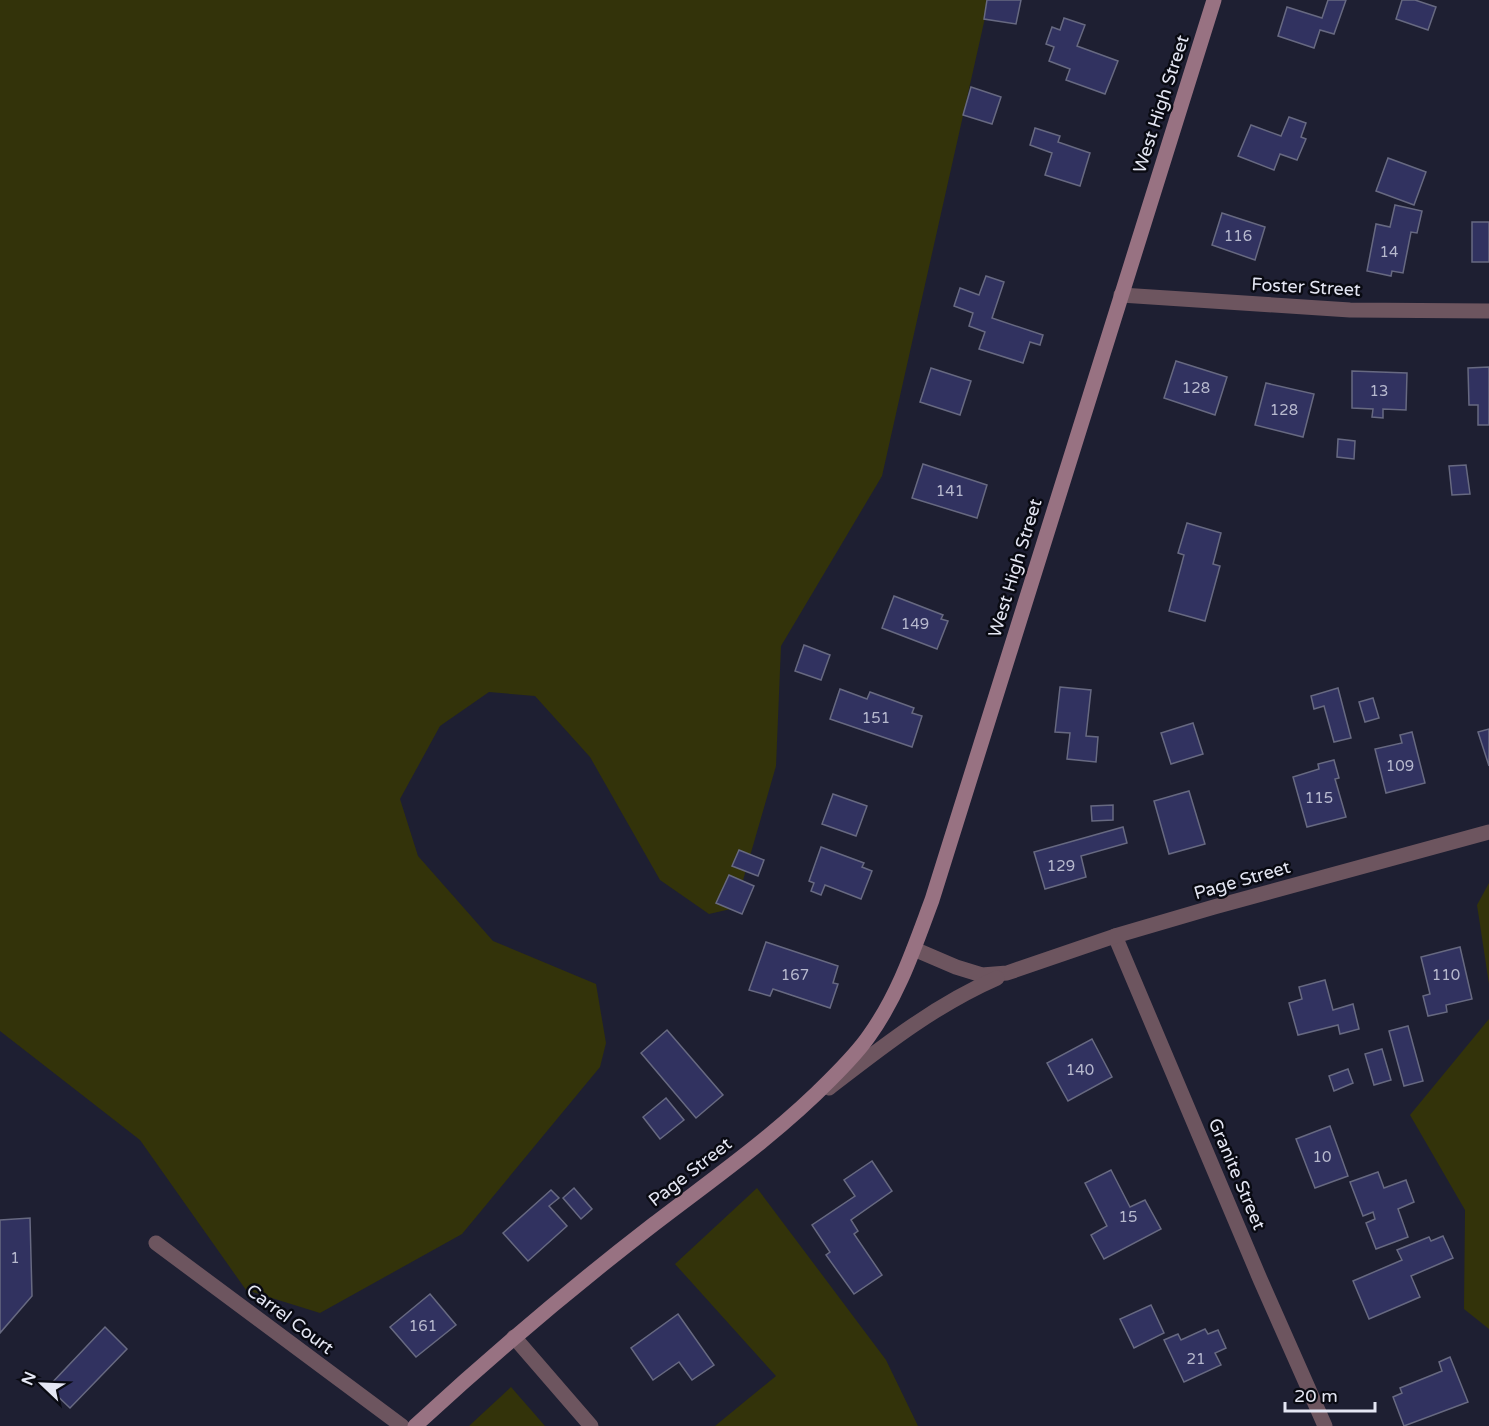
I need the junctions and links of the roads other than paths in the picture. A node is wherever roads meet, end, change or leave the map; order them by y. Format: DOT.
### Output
graph roads {
  1 [pos="1214,0"];
  2 [pos="1121,295"];
  3 [pos="1489,311"];
  4 [pos="1489,832"];
  5 [pos="1115,936"];
  6 [pos="914,949"];
  7 [pos="1007,973"];
  8 [pos="794,1115"];
  9 [pos="156,1243"];
  10 [pos="514,1336"];
  11 [pos="402,1426"];
  12 [pos="415,1426"];
  13 [pos="591,1426"];
  14 [pos="1325,1426"];
  1 -- 2 [label="main road, West High Street"];
  2 -- 3 [label="street, Foster Street"];
  2 -- 6 [label="main road, West High Street"];
  4 -- 5 [label="street, Page Street"];
  5 -- 7 [label="street, Page Street"];
  5 -- 14 [label="street, Granite Street"];
  6 -- 7 [label="street, Page Street"];
  6 -- 8 [label="main road, West High Street"];
  7 -- 8 [label="street, Page Street"];
  8 -- 10 [label="main road, Page Street"];
  9 -- 11 [label="street, Carrel Court"];
  10 -- 12 [label="main road, Page Street"];
  10 -- 13 [label="street"];
}
